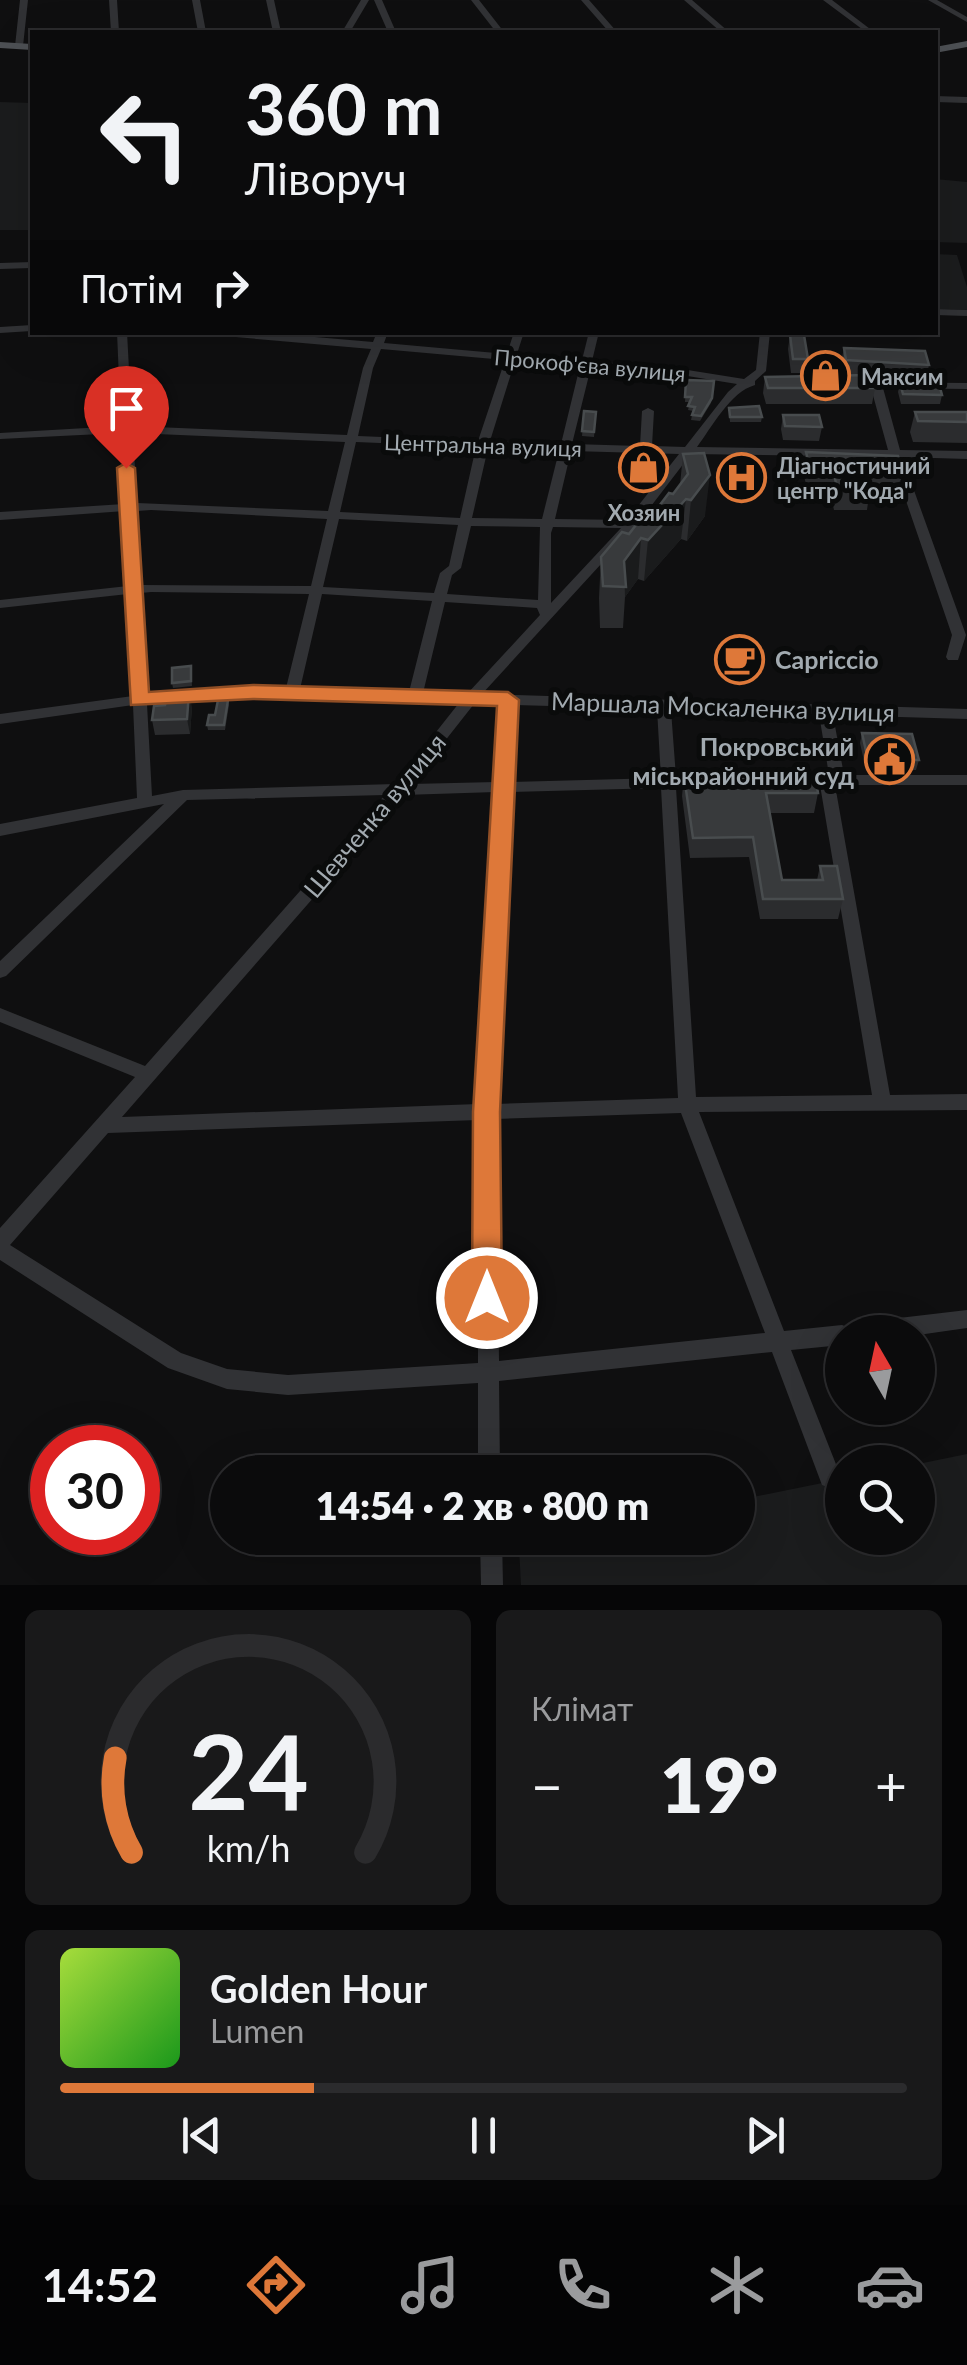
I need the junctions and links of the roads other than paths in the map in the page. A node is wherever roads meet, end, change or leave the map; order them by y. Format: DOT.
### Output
graph roads {
  1 [pos="24,0"];
  2 [pos="113,0"];
  3 [pos="196,0"];
  4 [pos="270,0"];
  5 [pos="365,0"];
  6 [pos="378,0"];
  7 [pos="475,0"];
  8 [pos="585,0"];
  9 [pos="688,0"];
  10 [pos="828,0"];
  11 [pos="957,0"];
  12 [pos="936,2"];
  13 [pos="967,20"];
  14 [pos="115,30"];
  15 [pos="202,30"];
  16 [pos="277,30"];
  17 [pos="347,30"];
  18 [pos="391,30"];
  19 [pos="498,30"];
  20 [pos="611,30"];
  21 [pos="723,30"];
  22 [pos="867,30"];
  23 [pos="967,44"];
  24 [pos="0,45"];
  25 [pos="19,46"];
  26 [pos="30,47"];
  27 [pos="938,49"];
  28 [pos="938,99"];
  29 [pos="967,100"];
  30 [pos="30,265"];
  31 [pos="0,266"];
  32 [pos="938,312"];
  33 [pos="967,313"];
  34 [pos="30,328"];
  35 [pos="0,330"];
  36 [pos="122,335"];
  37 [pos="245,335"];
  38 [pos="382,335"];
  39 [pos="518,335"];
  40 [pos="593,335"];
  41 [pos="764,335"];
  42 [pos="378,347"];
  43 [pos="512,357"];
  44 [pos="587,363"];
  45 [pos="744,383"];
  46 [pos="764,384"];
  47 [pos="839,384"];
  48 [pos="876,384"];
  49 [pos="967,386"];
  50 [pos="648,411"];
  51 [pos="124,430"];
  52 [pos="0,436"];
  53 [pos="352,440"];
  54 [pos="483,444"];
  55 [pos="562,447"];
  56 [pos="691,449"];
  57 [pos="646,450"];
  58 [pos="895,453"];
  59 [pos="967,455"];
  60 [pos="128,506"];
  61 [pos="0,516"];
  62 [pos="331,517"];
  63 [pos="463,522"];
  64 [pos="548,522"];
  65 [pos="631,524"];
  66 [pos="132,588"];
  67 [pos="314,590"];
  68 [pos="440,600"];
  69 [pos="0,604"];
  70 [pos="544,604"];
  71 [pos="544,622"];
  72 [pos="953,658"];
  73 [pos="292,693"];
  74 [pos="415,698"];
  75 [pos="471,698"];
  76 [pos="139,700"];
  77 [pos="508,700"];
  78 [pos="664,704"];
  79 [pos="825,709"];
  80 [pos="963,714"];
  81 [pos="0,719"];
  82 [pos="966,730"];
  83 [pos="832,779"];
  84 [pos="786,780"];
  85 [pos="967,780"];
  86 [pos="726,782"];
  87 [pos="666,783"];
  88 [pos="505,786"];
  89 [pos="400,788"];
  90 [pos="183,796"];
  91 [pos="145,801"];
  92 [pos="0,830"];
  93 [pos="0,970"];
  94 [pos="0,1015"];
  95 [pos="148,1075"];
  96 [pos="882,1102"];
  97 [pos="967,1102"];
  98 [pos="687,1106"];
  99 [pos="487,1112"];
  100 [pos="104,1125"];
  101 [pos="0,1246"];
  102 [pos="967,1319"];
  103 [pos="935,1323"];
  104 [pos="825,1337"];
  105 [pos="780,1344"];
  106 [pos="487,1372"];
  107 [pos="489,1455"];
  108 [pos="825,1464"];
  109 [pos="491,1555"];
  110 [pos="492,1585"];
  1 -- 25 [label="street"];
  2 -- 14 [label="street"];
  3 -- 15 [label="street"];
  4 -- 16 [label="street"];
  5 -- 17 [label="street"];
  6 -- 18 [label="street"];
  7 -- 19 [label="street"];
  8 -- 20 [label="street"];
  9 -- 21 [label="street"];
  10 -- 22 [label="street"];
  11 -- 12 [label="street"];
  12 -- 13 [label="street"];
  23 -- 27 [label="main road"];
  24 -- 25 [label="main road"];
  25 -- 26 [label="main road"];
  28 -- 29 [label="street"];
  30 -- 31 [label="street"];
  32 -- 33 [label="street"];
  34 -- 35 [label="street"];
  36 -- 51 [label="street"];
  37 -- 42 [label="street, Прокоф'єва вулиця"];
  38 -- 42 [label="street"];
  39 -- 43 [label="street"];
  40 -- 44 [label="street"];
  41 -- 45 [label="street, Шевченка вулиця"];
  42 -- 43 [label="street, Прокоф'єва вулиця"];
  42 -- 53 [label="street"];
  43 -- 44 [label="street, Прокоф'єва вулиця"];
  43 -- 54 [label="street"];
  44 -- 45 [label="street, Прокоф'єва вулиця"];
  44 -- 55 [label="street"];
  45 -- 46 [label="street, Прокоф'єва вулиця"];
  45 -- 56 [label="street, Шевченка вулиця"];
  47 -- 48 [label="street"];
  48 -- 49 [label="street"];
  48 -- 58 [label="street"];
  50 -- 57 [label="street"];
  51 -- 52 [label="street, Центральна вулиця"];
  51 -- 53 [label="street, Центральна вулиця"];
  51 -- 60 [label="street"];
  53 -- 54 [label="street, Центральна вулиця"];
  53 -- 62 [label="street"];
  54 -- 55 [label="street, Центральна вулиця"];
  54 -- 63 [label="street"];
  55 -- 57 [label="street, Центральна вулиця"];
  55 -- 64 [label="street"];
  56 -- 57 [label="street, Центральна вулиця"];
  56 -- 58 [label="street, Центральна вулиця"];
  56 -- 65 [label="street, Шевченка вулиця"];
  58 -- 59 [label="street, Центральна вулиця"];
  58 -- 72 [label="street"];
  60 -- 61 [label="street"];
  60 -- 62 [label="street"];
  60 -- 66 [label="street"];
  62 -- 63 [label="street"];
  62 -- 67 [label="street"];
  63 -- 64 [label="street"];
  63 -- 68 [label="street"];
  64 -- 65 [label="street"];
  64 -- 70 [label="street"];
  65 -- 71 [label="street, Шевченка вулиця"];
  66 -- 67 [label="street"];
  66 -- 69 [label="street"];
  66 -- 76 [label="street"];
  67 -- 68 [label="street"];
  67 -- 73 [label="street"];
  68 -- 70 [label="street"];
  68 -- 74 [label="street"];
  70 -- 71 [label="street"];
  71 -- 75 [label="street, Шевченка вулиця"];
  73 -- 74 [label="street, Маршала Москаленка вулиця"];
  73 -- 76 [label="street, Маршала Москаленка вулиця"];
  74 -- 75 [label="street, Маршала Москаленка вулиця"];
  75 -- 77 [label="street, Маршала Москаленка вулиця"];
  75 -- 89 [label="street, Шевченка вулиця"];
  76 -- 81 [label="street, Маршала Москаленка вулиця"];
  76 -- 91 [label="street"];
  77 -- 78 [label="street, Маршала Москаленка вулиця"];
  77 -- 88 [label="street"];
  78 -- 79 [label="street, Маршала Москаленка вулиця"];
  78 -- 87 [label="street"];
  79 -- 80 [label="street, Маршала Москаленка вулиця"];
  79 -- 83 [label="street"];
  80 -- 82 [label="street"];
  83 -- 84 [label="street"];
  83 -- 85 [label="street"];
  83 -- 96 [label="street"];
  86 -- 87 [label="street"];
  87 -- 88 [label="street"];
  87 -- 98 [label="street"];
  88 -- 89 [label="street"];
  88 -- 99 [label="street"];
  89 -- 90 [label="street"];
  89 -- 95 [label="street, Шевченка вулиця"];
  90 -- 91 [label="street"];
  90 -- 93 [label="street"];
  91 -- 92 [label="street"];
  94 -- 95 [label="street"];
  95 -- 100 [label="street, Шевченка вулиця"];
  96 -- 97 [label="street"];
  96 -- 98 [label="street"];
  98 -- 99 [label="street"];
  98 -- 105 [label="street"];
  99 -- 100 [label="street"];
  99 -- 106 [label="street"];
  100 -- 101 [label="street, Шевченка вулиця"];
  101 -- 106 [label="street"];
  102 -- 103 [label="street"];
  104 -- 105 [label="street"];
  105 -- 106 [label="street"];
  105 -- 108 [label="street"];
  106 -- 107 [label="street"];
  109 -- 110 [label="street"];
}
